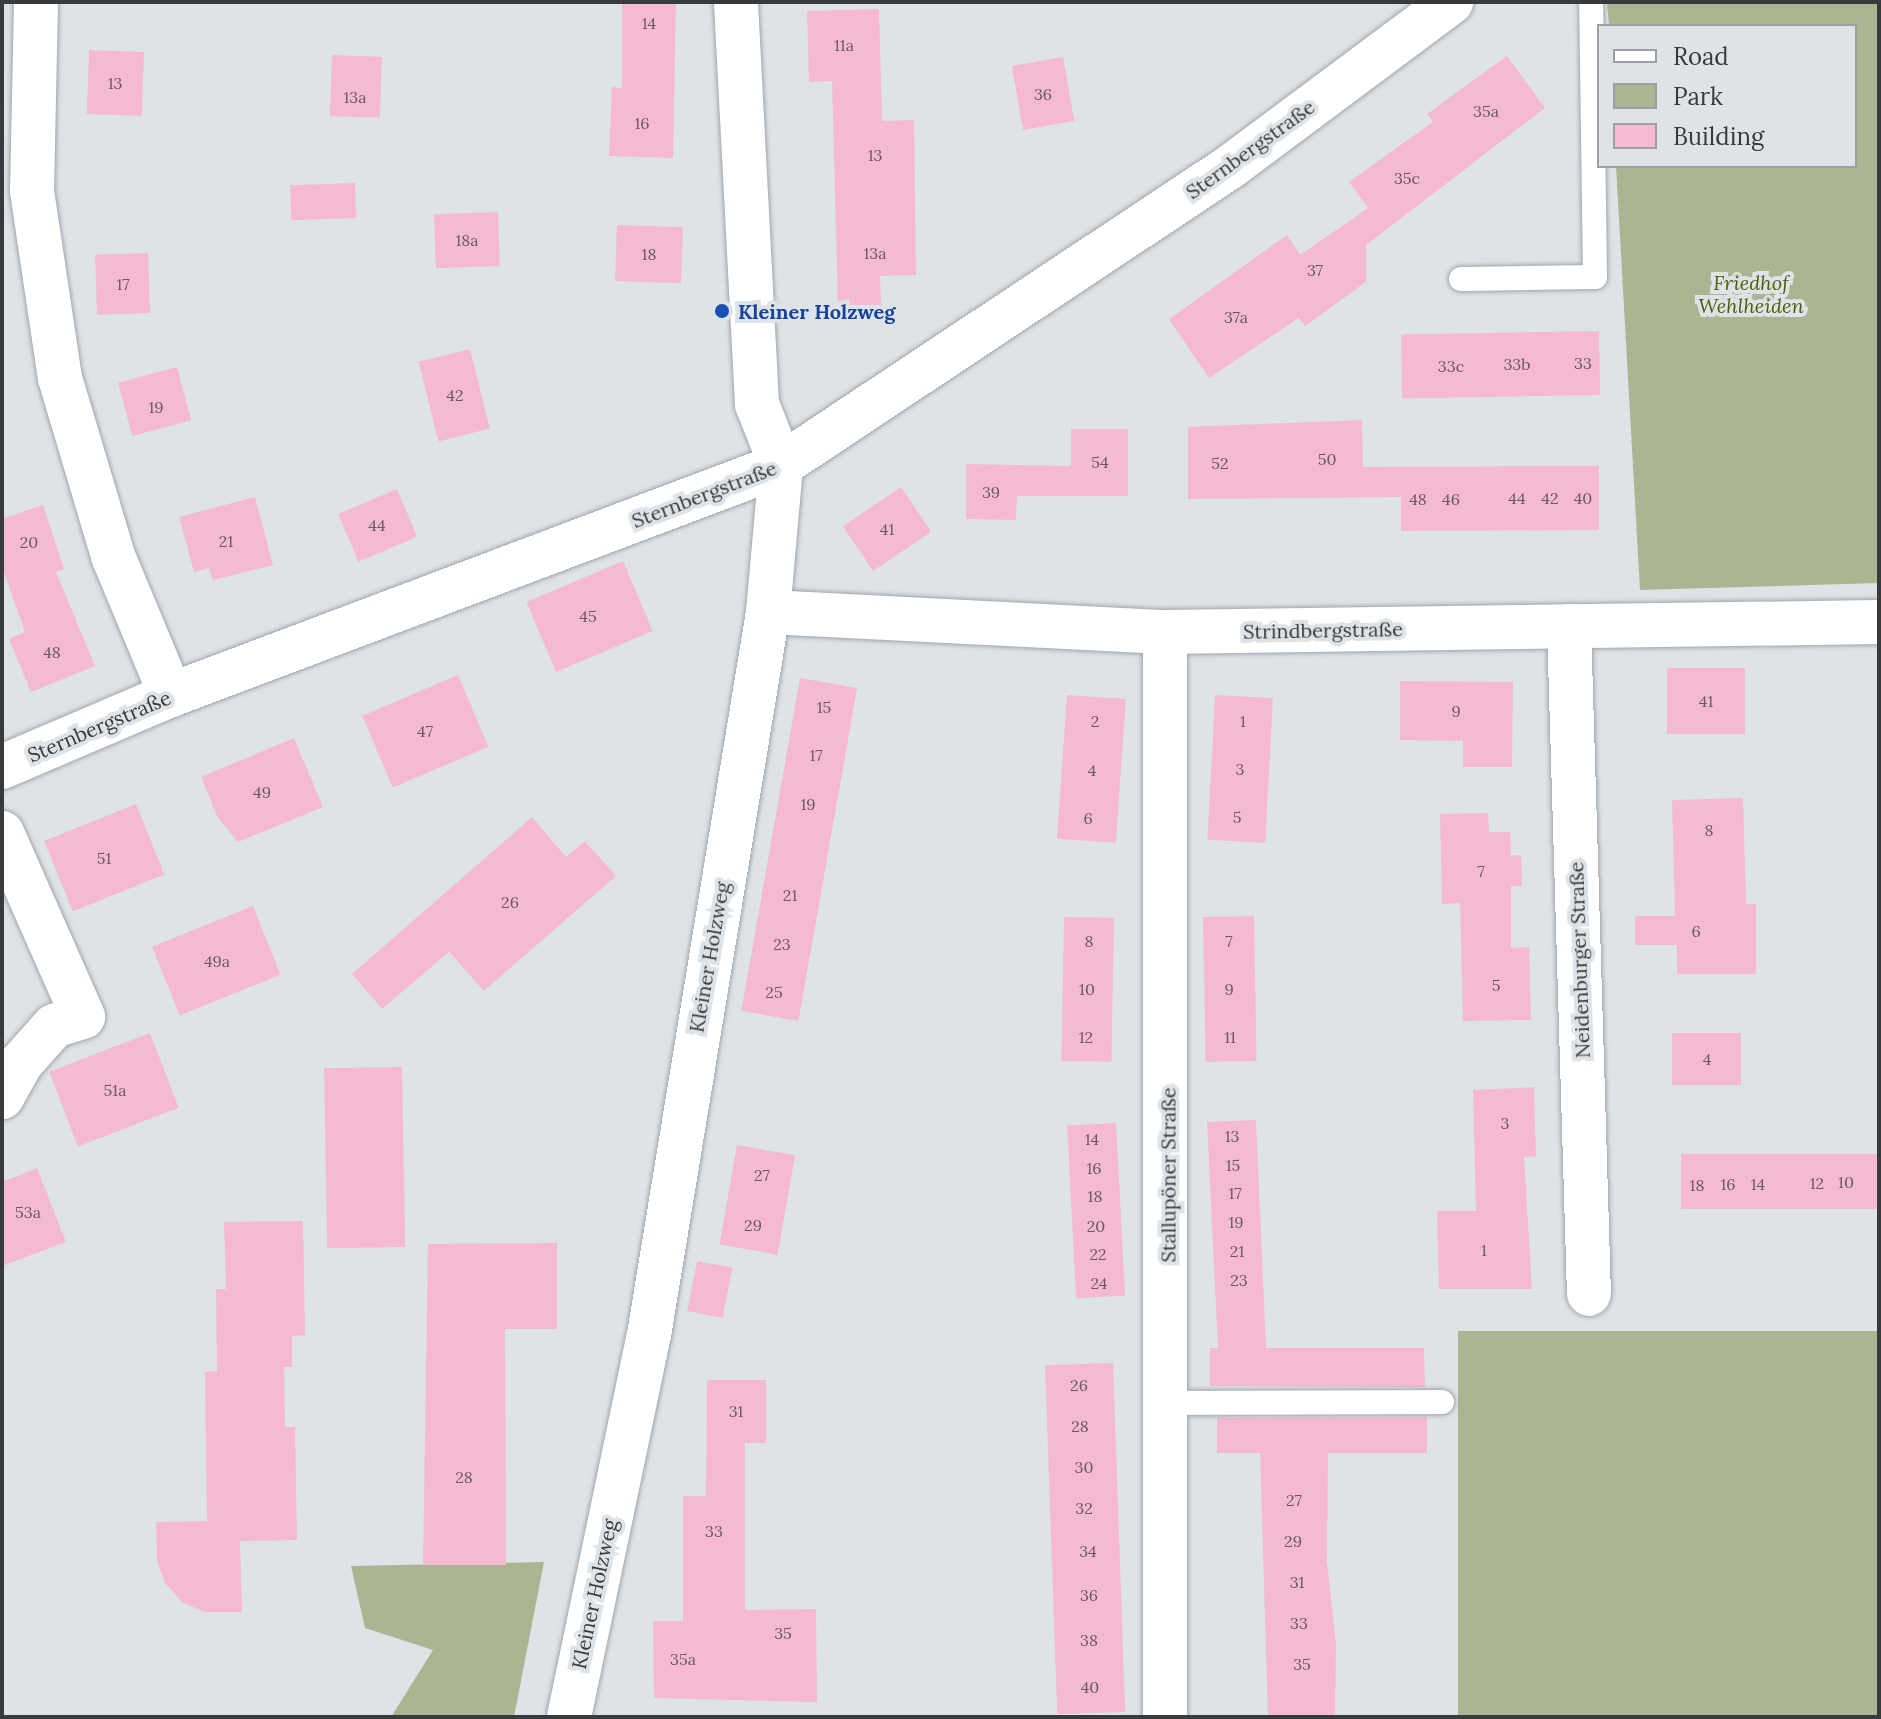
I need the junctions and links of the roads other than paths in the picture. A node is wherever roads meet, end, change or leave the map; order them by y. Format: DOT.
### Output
graph roads {
  1 [pos="36,2"];
  2 [pos="736,2"];
  3 [pos="1591,2"];
  4 [pos="1439,5"];
  5 [pos="1461,279"];
  6 [pos="781,465"];
  7 [pos="768,612"];
  8 [pos="1879,622"];
  9 [pos="1569,626"];
  10 [pos="1165,632"];
  11 [pos="171,695"];
  12 [pos="2,767"];
  13 [pos="2,833"];
  14 [pos="2,1097"];
  15 [pos="1589,1294"];
  16 [pos="1442,1402"];
  17 [pos="1167,1403"];
  18 [pos="569,1717"];
  19 [pos="1165,1717"];
  1 -- 11 [label="street"];
  2 -- 6 [label="street, Kleiner Holzweg"];
  3 -- 5 [label="lane"];
  4 -- 6 [label="street, Sternbergstraße"];
  6 -- 7 [label="street, Kleiner Holzweg"];
  6 -- 11 [label="street, Sternbergstraße"];
  7 -- 10 [label="street, Strindbergstraße"];
  7 -- 18 [label="street, Kleiner Holzweg"];
  8 -- 9 [label="street, Strindbergstraße"];
  9 -- 10 [label="street, Strindbergstraße"];
  9 -- 15 [label="street, Neidenburger Straße"];
  10 -- 17 [label="street, Stallupöner Straße"];
  11 -- 12 [label="street, Sternbergstraße"];
  13 -- 14 [label="street"];
  16 -- 17 [label="lane"];
  17 -- 19 [label="street, Stallupöner Straße"];
}
